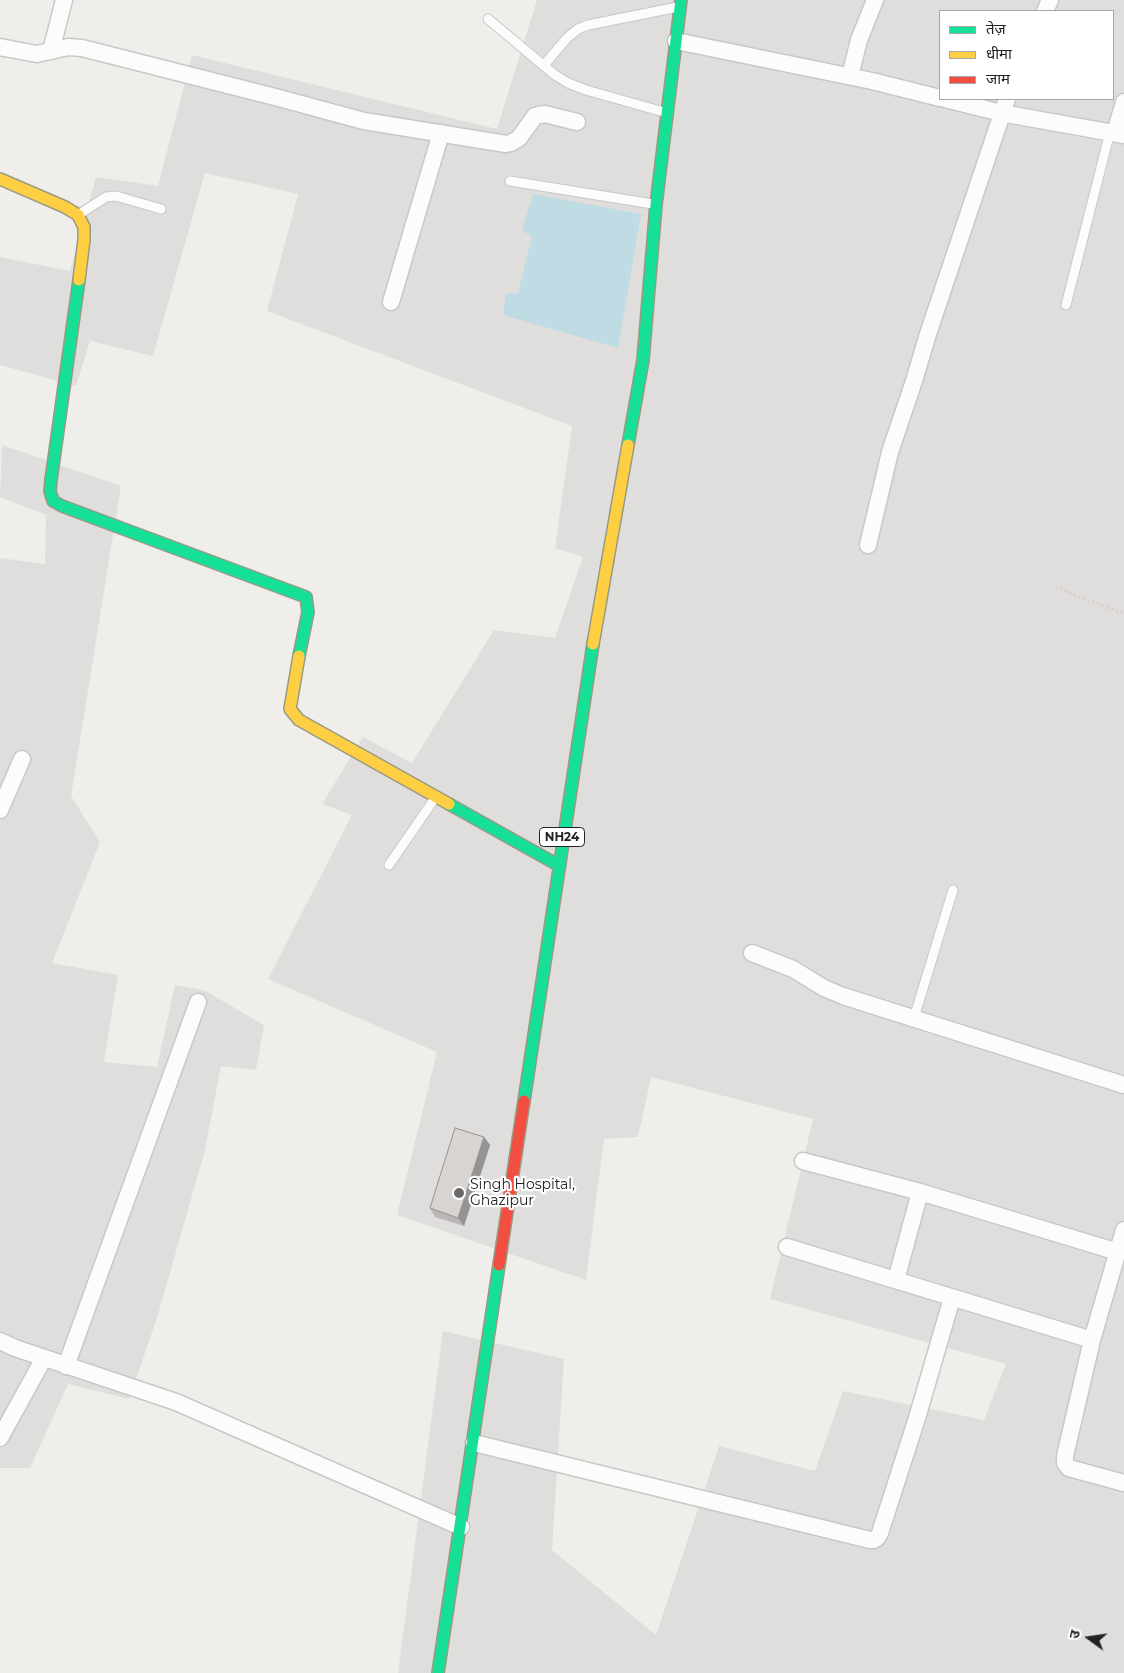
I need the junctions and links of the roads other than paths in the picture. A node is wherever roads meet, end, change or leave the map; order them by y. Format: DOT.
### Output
graph roads {
  1 [pos="64,0"];
  2 [pos="875,0"];
  3 [pos="681,3"];
  4 [pos="488,19"];
  5 [pos="676,41"];
  6 [pos="0,47"];
  7 [pos="51,51"];
  8 [pos="544,65"];
  9 [pos="850,76"];
  10 [pos="939,98"];
  11 [pos="953,100"];
  12 [pos="1124,102"];
  13 [pos="1004,106"];
  14 [pos="667,113"];
  15 [pos="578,122"];
  16 [pos="441,133"];
  17 [pos="1116,133"];
  18 [pos="0,179"];
  19 [pos="510,182"];
  20 [pos="656,205"];
  21 [pos="161,208"];
  22 [pos="78,215"];
  23 [pos="391,302"];
  24 [pos="1066,305"];
  25 [pos="868,545"];
  26 [pos="22,760"];
  27 [pos="436,798"];
  28 [pos="0,810"];
  29 [pos="389,864"];
  30 [pos="558,865"];
  31 [pos="953,890"];
  32 [pos="752,953"];
  33 [pos="198,1002"];
  34 [pos="914,1018"];
  35 [pos="1124,1085"];
  36 [pos="803,1161"];
  37 [pos="920,1192"];
  38 [pos="1124,1230"];
  39 [pos="787,1247"];
  40 [pos="1118,1252"];
  41 [pos="896,1280"];
  42 [pos="952,1298"];
  43 [pos="1092,1340"];
  44 [pos="0,1341"];
  45 [pos="44,1358"];
  46 [pos="66,1366"];
  47 [pos="0,1438"];
  48 [pos="474,1443"];
  49 [pos="1124,1483"];
  50 [pos="460,1527"];
  51 [pos="438,1673"];
  1 -- 7 [label="street"];
  2 -- 9 [label="street"];
  3 -- 5 [label="main road, NH24"];
  3 -- 8 [label="lane"];
  4 -- 8 [label="lane"];
  5 -- 9 [label="street"];
  5 -- 14 [label="main road, NH24"];
  6 -- 7 [label="street"];
  7 -- 16 [label="street"];
  8 -- 14 [label="lane"];
  9 -- 10 [label="street"];
  11 -- 13 [label="street"];
  12 -- 17 [label="street"];
  13 -- 17 [label="street"];
  13 -- 25 [label="street"];
  14 -- 20 [label="main road, NH24"];
  15 -- 16 [label="street"];
  16 -- 23 [label="street"];
  17 -- 24 [label="lane"];
  18 -- 22 [label="main road"];
  19 -- 20 [label="lane"];
  20 -- 30 [label="main road, NH24"];
  21 -- 22 [label="lane"];
  22 -- 27 [label="main road"];
  26 -- 28 [label="street"];
  27 -- 29 [label="lane"];
  27 -- 30 [label="main road"];
  30 -- 48 [label="main road, NH24"];
  31 -- 34 [label="lane"];
  32 -- 34 [label="street"];
  33 -- 46 [label="street"];
  34 -- 35 [label="street"];
  36 -- 37 [label="street"];
  37 -- 40 [label="street"];
  37 -- 41 [label="street"];
  38 -- 40 [label="street"];
  39 -- 41 [label="street"];
  40 -- 43 [label="street"];
  41 -- 42 [label="street"];
  42 -- 43 [label="street"];
  42 -- 48 [label="street"];
  43 -- 49 [label="street"];
  44 -- 45 [label="street"];
  45 -- 46 [label="street"];
  45 -- 47 [label="street"];
  46 -- 50 [label="street"];
  48 -- 50 [label="main road, NH24"];
  50 -- 51 [label="main road, NH24"];
}
